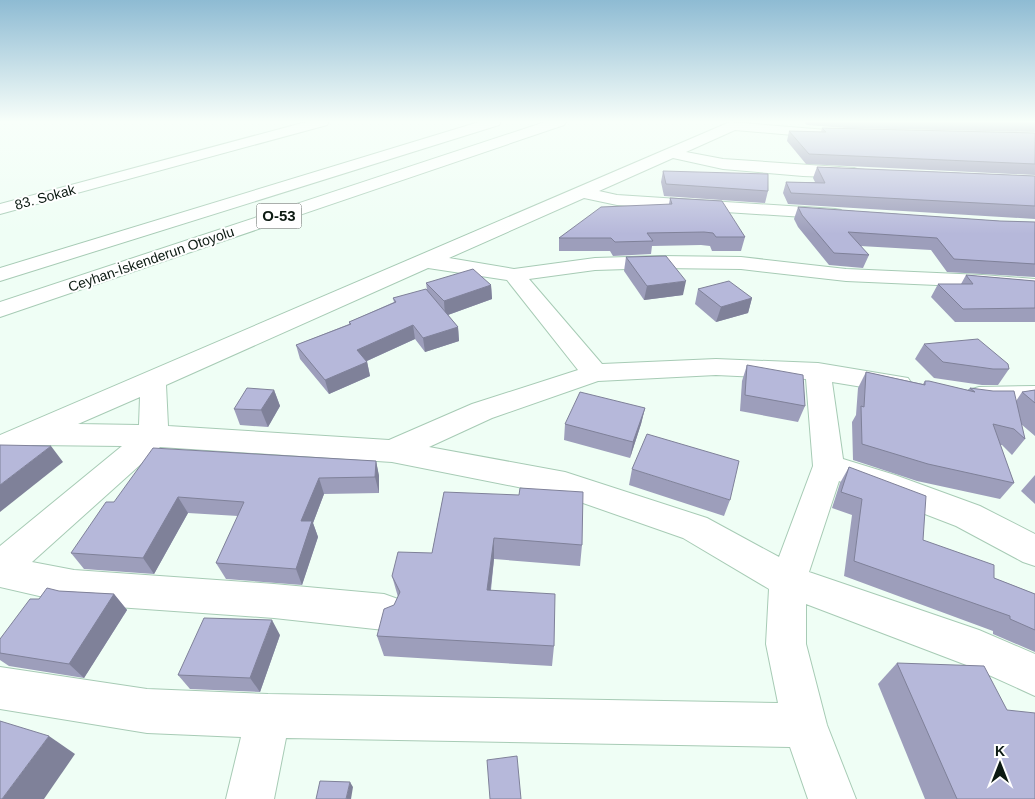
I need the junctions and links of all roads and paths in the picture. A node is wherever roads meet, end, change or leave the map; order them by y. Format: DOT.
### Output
graph roads {
  1 [pos="184,159"];
  2 [pos="374,159"];
  3 [pos="448,159"];
  4 [pos="658,159"];
  5 [pos="698,159"];
  6 [pos="872,174"];
  7 [pos="581,192"];
  8 [pos="0,209"];
  9 [pos="848,215"];
  10 [pos="484,234"];
  11 [pos="423,261"];
  12 [pos="490,270"];
  13 [pos="0,275"];
  14 [pos="514,275"];
  15 [pos="1035,286"];
  16 [pos="0,310"];
  17 [pos="818,371"];
  18 [pos="595,373"];
  19 [pos="153,380"];
  20 [pos="921,388"];
  21 [pos="956,393"];
  22 [pos="1035,395"];
  23 [pos="28,434"];
  24 [pos="154,436"];
  25 [pos="0,447"];
  26 [pos="392,452"];
  27 [pos="828,466"];
  28 [pos="1035,551"];
  29 [pos="0,569"];
  30 [pos="788,581"];
  31 [pos="384,612"];
  32 [pos="1035,676"];
  33 [pos="0,688"];
  34 [pos="268,716"];
  35 [pos="805,725"];
  36 [pos="250,799"];
  37 [pos="832,799"];
  1 -- 8 [label="main road, 83. Sokak"];
  2 -- 13 [label="main road, Ceyhan-İskenderun Otoyolu / O-53"];
  3 -- 16 [label="main road, Ceyhan-İskenderun Otoyolu / O-53"];
  4 -- 7 [label="main road"];
  5 -- 6 [label="main road"];
  7 -- 9 [label="main road"];
  7 -- 10 [label="main road"];
  10 -- 11 [label="main road"];
  10 -- 12 [label="main road"];
  11 -- 12 [label="main road"];
  11 -- 19 [label="main road"];
  12 -- 14 [label="main road"];
  14 -- 15 [label="main road"];
  14 -- 18 [label="main road"];
  17 -- 18 [label="main road"];
  17 -- 20 [label="main road"];
  17 -- 27 [label="main road"];
  18 -- 26 [label="main road"];
  19 -- 23 [label="main road"];
  19 -- 24 [label="main road"];
  21 -- 22 [label="main road"];
  23 -- 24 [label="main road"];
  23 -- 25 [label="main road"];
  24 -- 26 [label="main road"];
  24 -- 29 [label="main road"];
  26 -- 30 [label="main road"];
  27 -- 28 [label="main road"];
  27 -- 30 [label="main road"];
  29 -- 31 [label="main road"];
  30 -- 32 [label="main road"];
  30 -- 35 [label="main road"];
  33 -- 34 [label="main road"];
  34 -- 35 [label="main road"];
  34 -- 36 [label="main road"];
  35 -- 37 [label="main road"];
}
